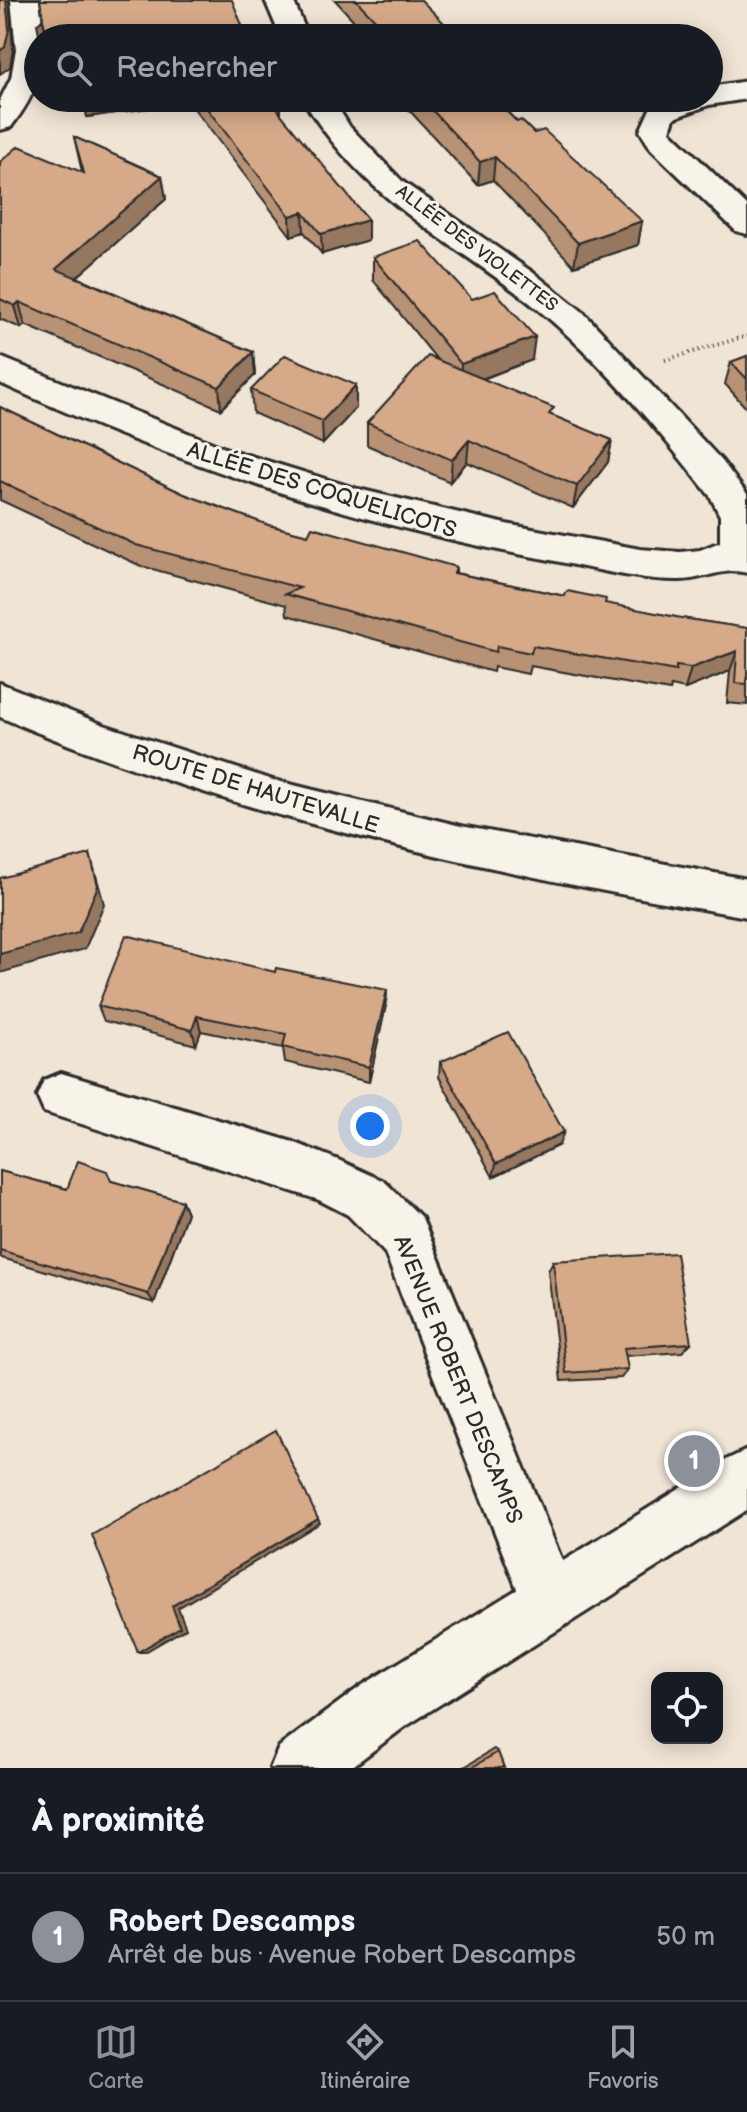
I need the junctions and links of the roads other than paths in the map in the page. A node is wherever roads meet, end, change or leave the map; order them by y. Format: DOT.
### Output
graph roads {
  1 [pos="25,0"];
  2 [pos="279,0"];
  3 [pos="29,24"];
  4 [pos="289,24"];
  5 [pos="24,80"];
  6 [pos="747,90"];
  7 [pos="723,94"];
  8 [pos="326,112"];
  9 [pos="667,112"];
  10 [pos="0,121"];
  11 [pos="747,224"];
  12 [pos="0,369"];
  13 [pos="741,555"];
  14 [pos="0,699"];
  15 [pos="517,856"];
  16 [pos="747,880"];
  17 [pos="747,898"];
  18 [pos="61,1096"];
  19 [pos="747,1478"];
  20 [pos="550,1602"];
  21 [pos="300,1768"];
  1 -- 3 [label="street"];
  2 -- 4 [label="street"];
  5 -- 10 [label="street"];
  6 -- 7 [label="street"];
  8 -- 13 [label="street, ALLÉE DES VIOLETTES"];
  9 -- 11 [label="street"];
  12 -- 13 [label="street, ALLÉE DES COQUELICOTS"];
  14 -- 15 [label="street, ROUTE DE HAUTEVALLE"];
  15 -- 16 [label="street, ROUTE DE HAUTEVALLE"];
  15 -- 17 [label="street, ROUTE DE HAUTEVALLE"];
  18 -- 20 [label="street, AVENUE ROBERT DESCAMPS"];
  19 -- 20 [label="street"];
  20 -- 21 [label="street"];
}
